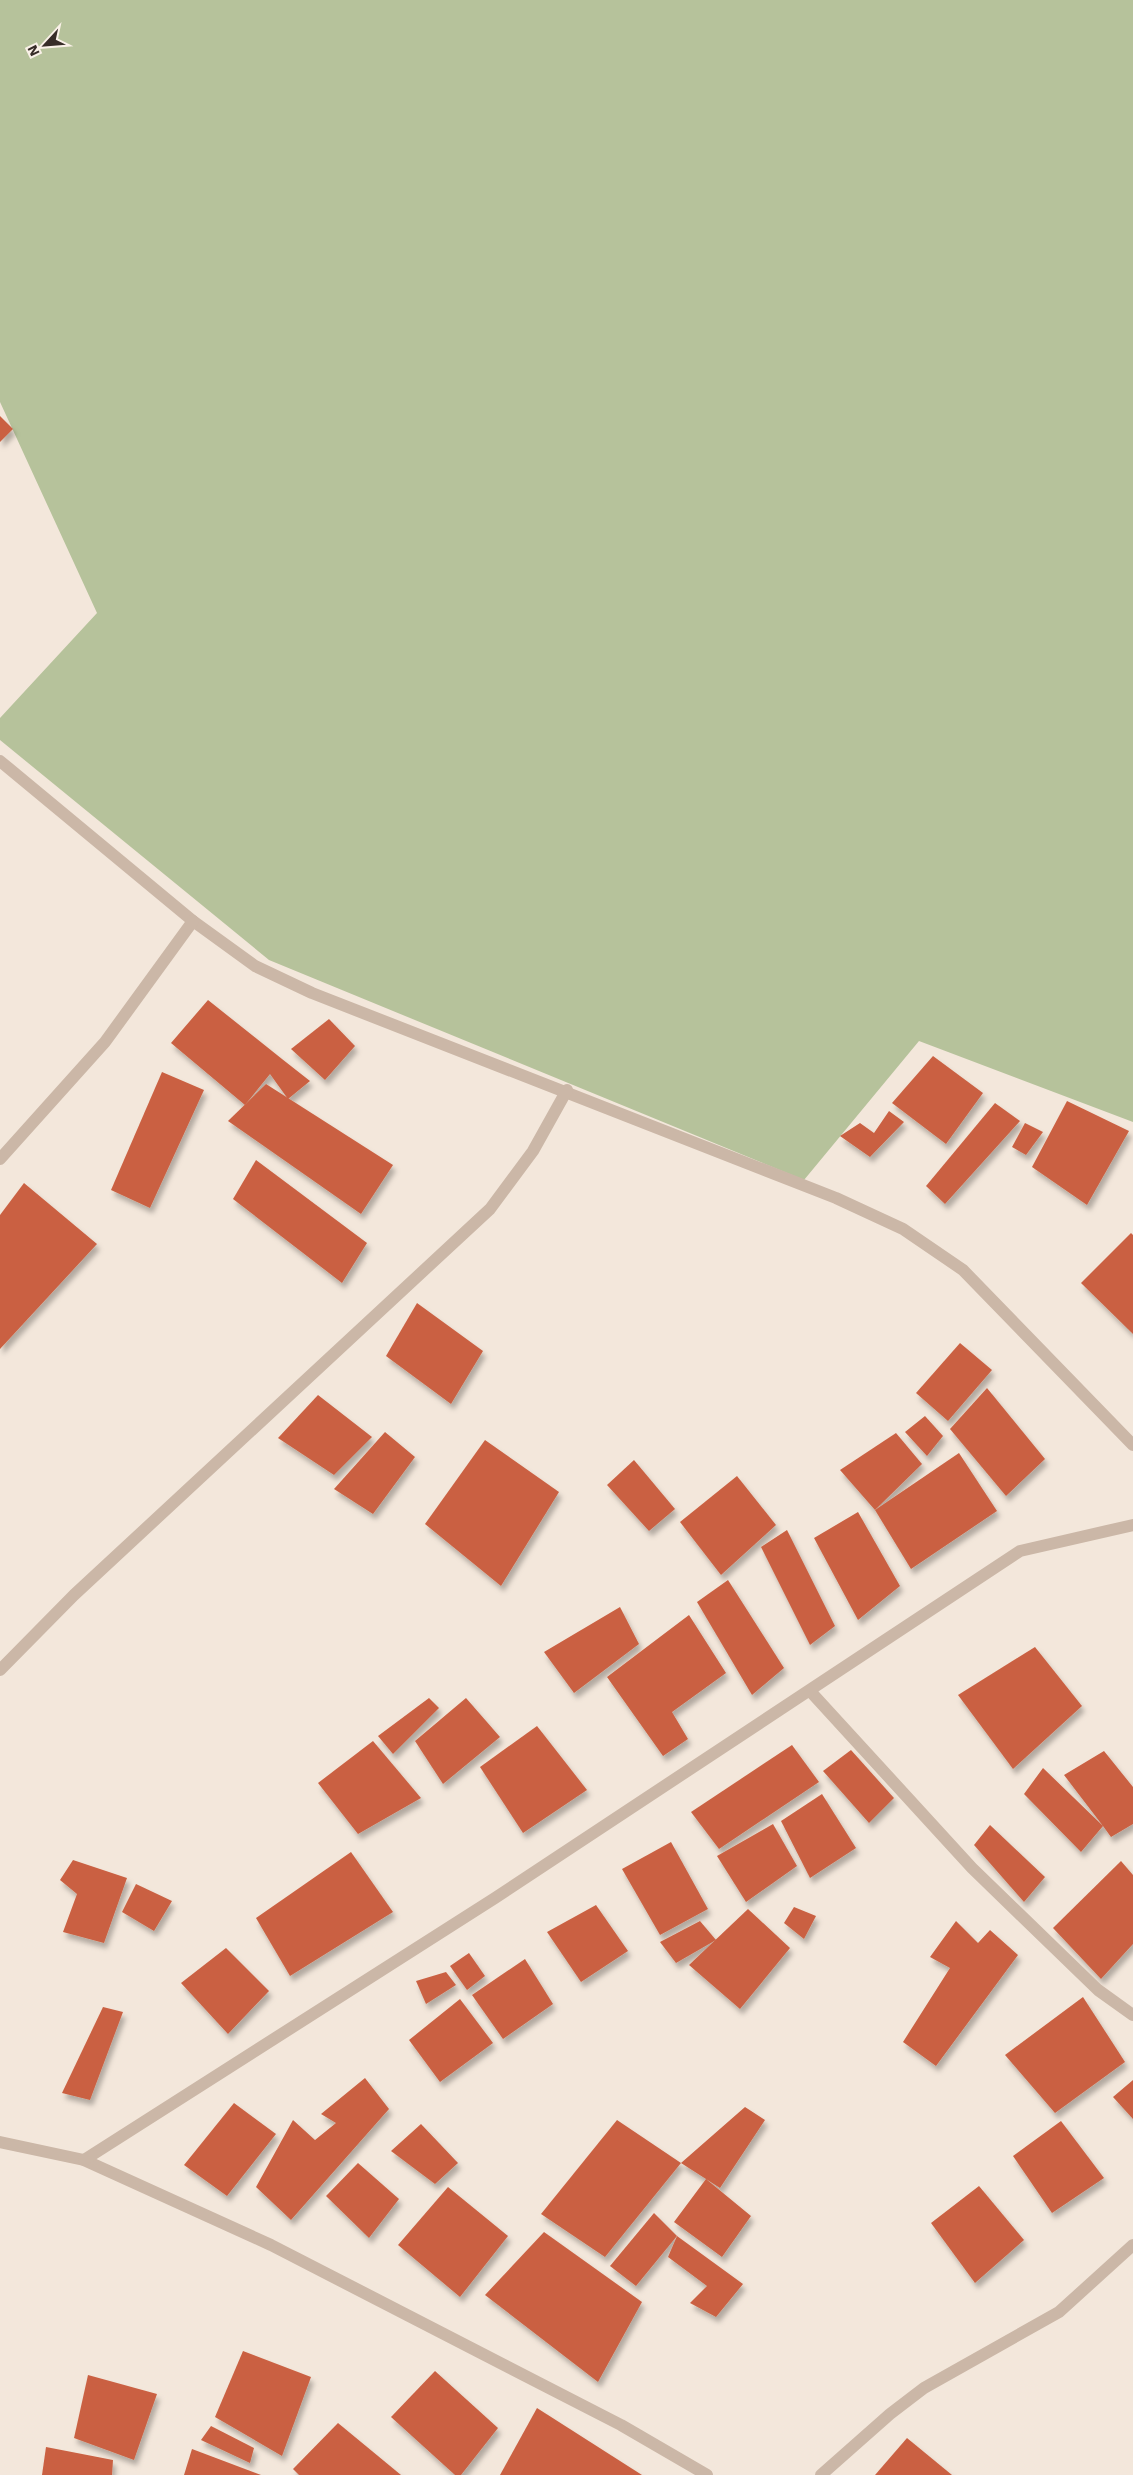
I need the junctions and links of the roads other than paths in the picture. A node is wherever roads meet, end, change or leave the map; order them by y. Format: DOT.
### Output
graph roads {
  1 [pos="0,761"];
  2 [pos="193,921"];
  3 [pos="567,1090"];
  4 [pos="0,1159"];
  5 [pos="1133,1445"];
  6 [pos="1133,1525"];
  7 [pos="0,1670"];
  8 [pos="810,1691"];
  9 [pos="1133,2015"];
  10 [pos="0,2142"];
  11 [pos="84,2160"];
  12 [pos="1133,2245"];
  13 [pos="707,2475"];
  14 [pos="821,2475"];
  1 -- 2 [label="street"];
  2 -- 3 [label="street"];
  2 -- 4 [label="street"];
  3 -- 5 [label="street"];
  3 -- 7 [label="street"];
  6 -- 8 [label="street"];
  8 -- 9 [label="street"];
  8 -- 11 [label="street"];
  10 -- 11 [label="street"];
  11 -- 13 [label="street"];
  12 -- 14 [label="street"];
}
